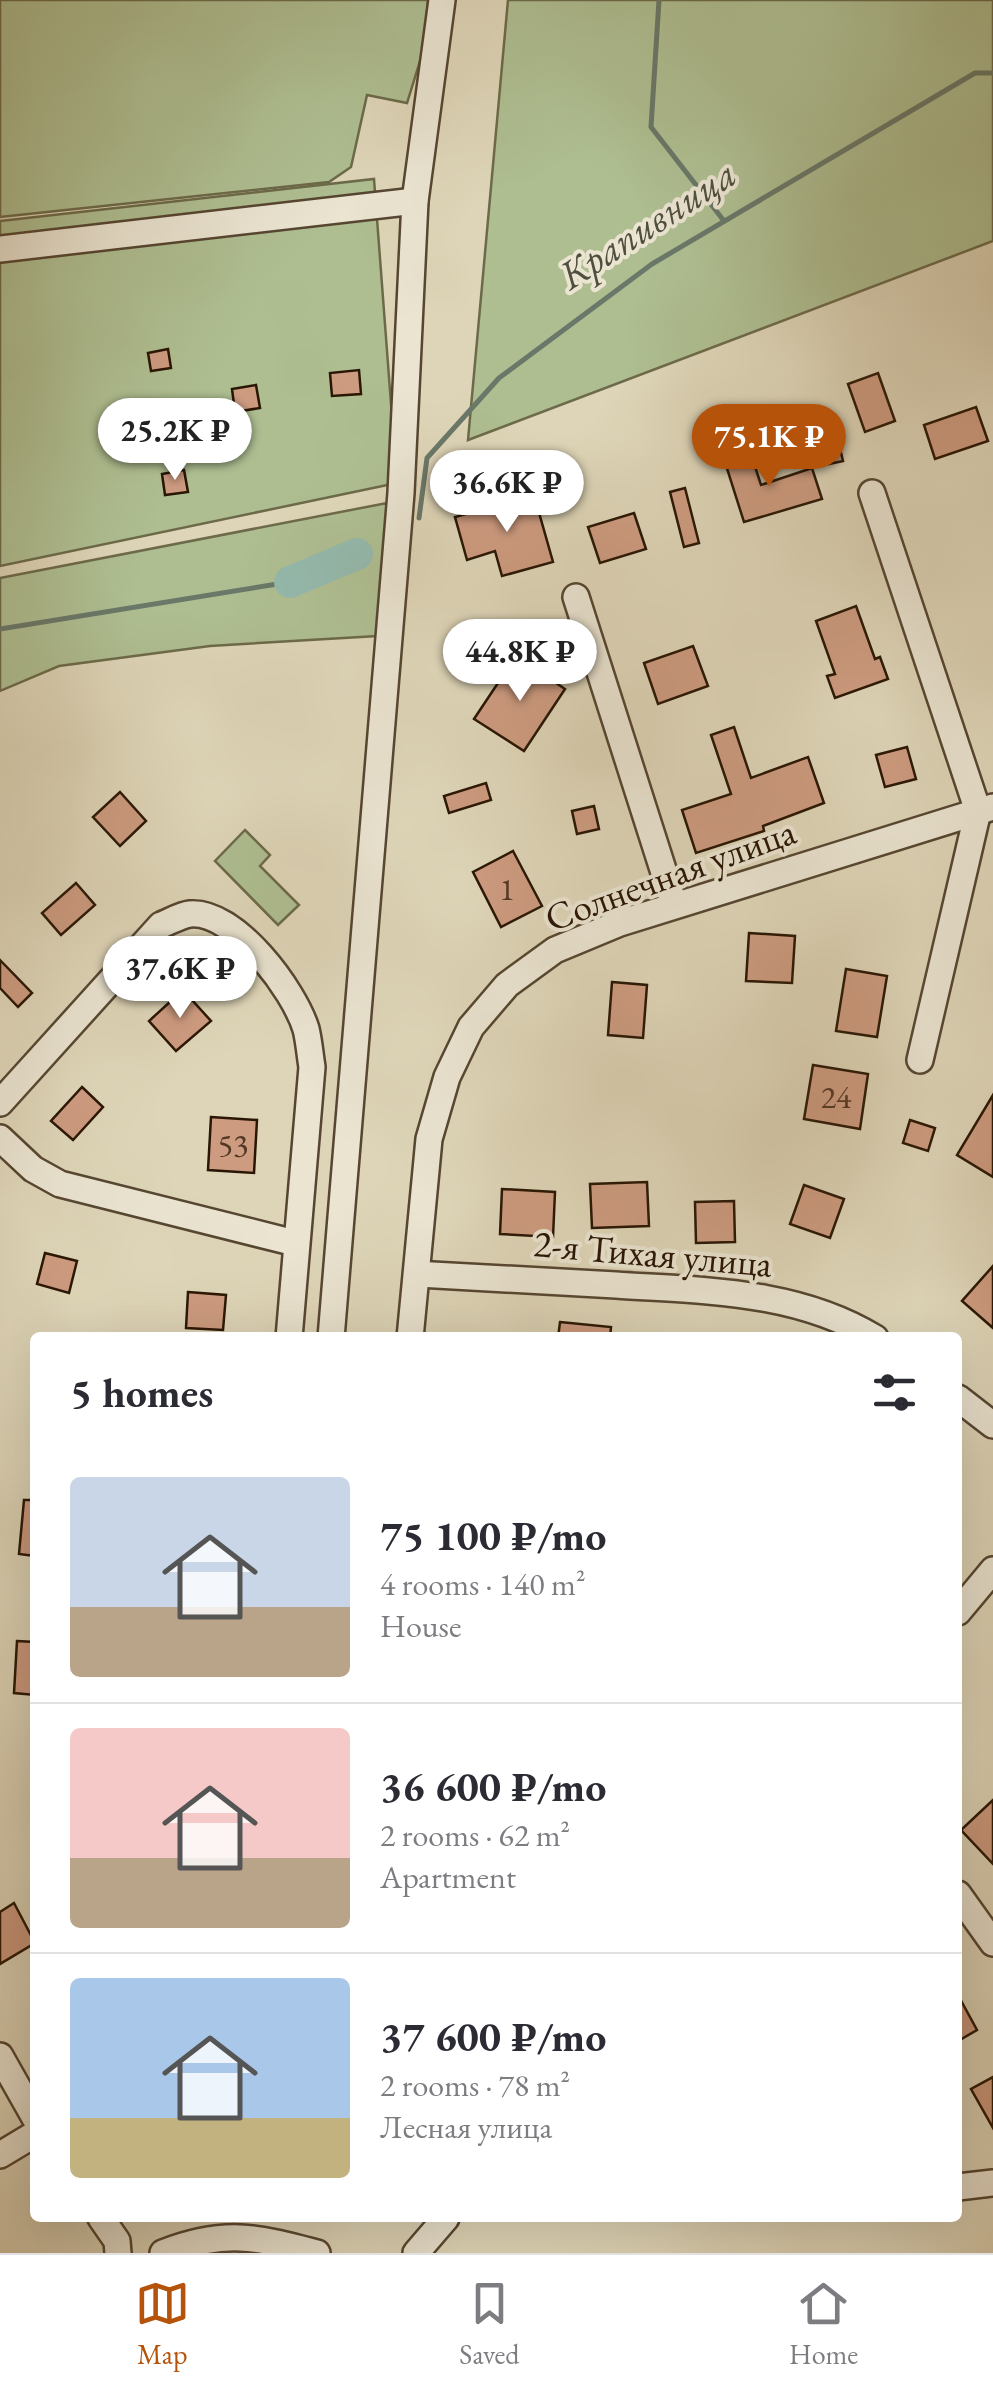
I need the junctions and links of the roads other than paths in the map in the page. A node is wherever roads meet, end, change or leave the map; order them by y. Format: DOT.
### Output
graph roads {
  1 [pos="442,0"];
  2 [pos="416,201"];
  3 [pos="0,249"];
  4 [pos="872,493"];
  5 [pos="576,597"];
  6 [pos="986,809"];
  7 [pos="674,904"];
  8 [pos="920,1060"];
  9 [pos="0,1103"];
  10 [pos="0,1138"];
  11 [pos="296,1244"];
  12 [pos="416,1274"];
  13 [pos="289,1332"];
  14 [pos="332,1332"];
  15 [pos="411,1332"];
  16 [pos="865,1332"];
  17 [pos="962,1401"];
  18 [pos="993,1425"];
  19 [pos="993,1570"];
  20 [pos="962,1607"];
  21 [pos="962,1900"];
  22 [pos="993,1943"];
  23 [pos="0,2056"];
  24 [pos="30,2109"];
  25 [pos="30,2137"];
  26 [pos="0,2155"];
  27 [pos="993,2184"];
  28 [pos="962,2187"];
  29 [pos="104,2222"];
  30 [pos="443,2222"];
  31 [pos="250,2235"];
  32 [pos="118,2253"];
  33 [pos="163,2253"];
  34 [pos="317,2253"];
  35 [pos="416,2253"];
  1 -- 2 [label="street"];
  2 -- 3 [label="street"];
  2 -- 14 [label="street"];
  4 -- 6 [label="street"];
  5 -- 7 [label="street"];
  6 -- 7 [label="street, Солнечная улица"];
  6 -- 8 [label="street"];
  7 -- 12 [label="street, Солнечная улица"];
  9 -- 11 [label="street"];
  10 -- 11 [label="street"];
  11 -- 13 [label="street"];
  12 -- 15 [label="street, Солнечная улица"];
  12 -- 16 [label="street, 2-я Тихая улица"];
  17 -- 18 [label="street"];
  19 -- 20 [label="street"];
  21 -- 22 [label="street"];
  23 -- 24 [label="street"];
  25 -- 26 [label="street"];
  27 -- 28 [label="street"];
  29 -- 32 [label="street"];
  30 -- 35 [label="street"];
  31 -- 33 [label="street"];
  31 -- 34 [label="street"];
}
